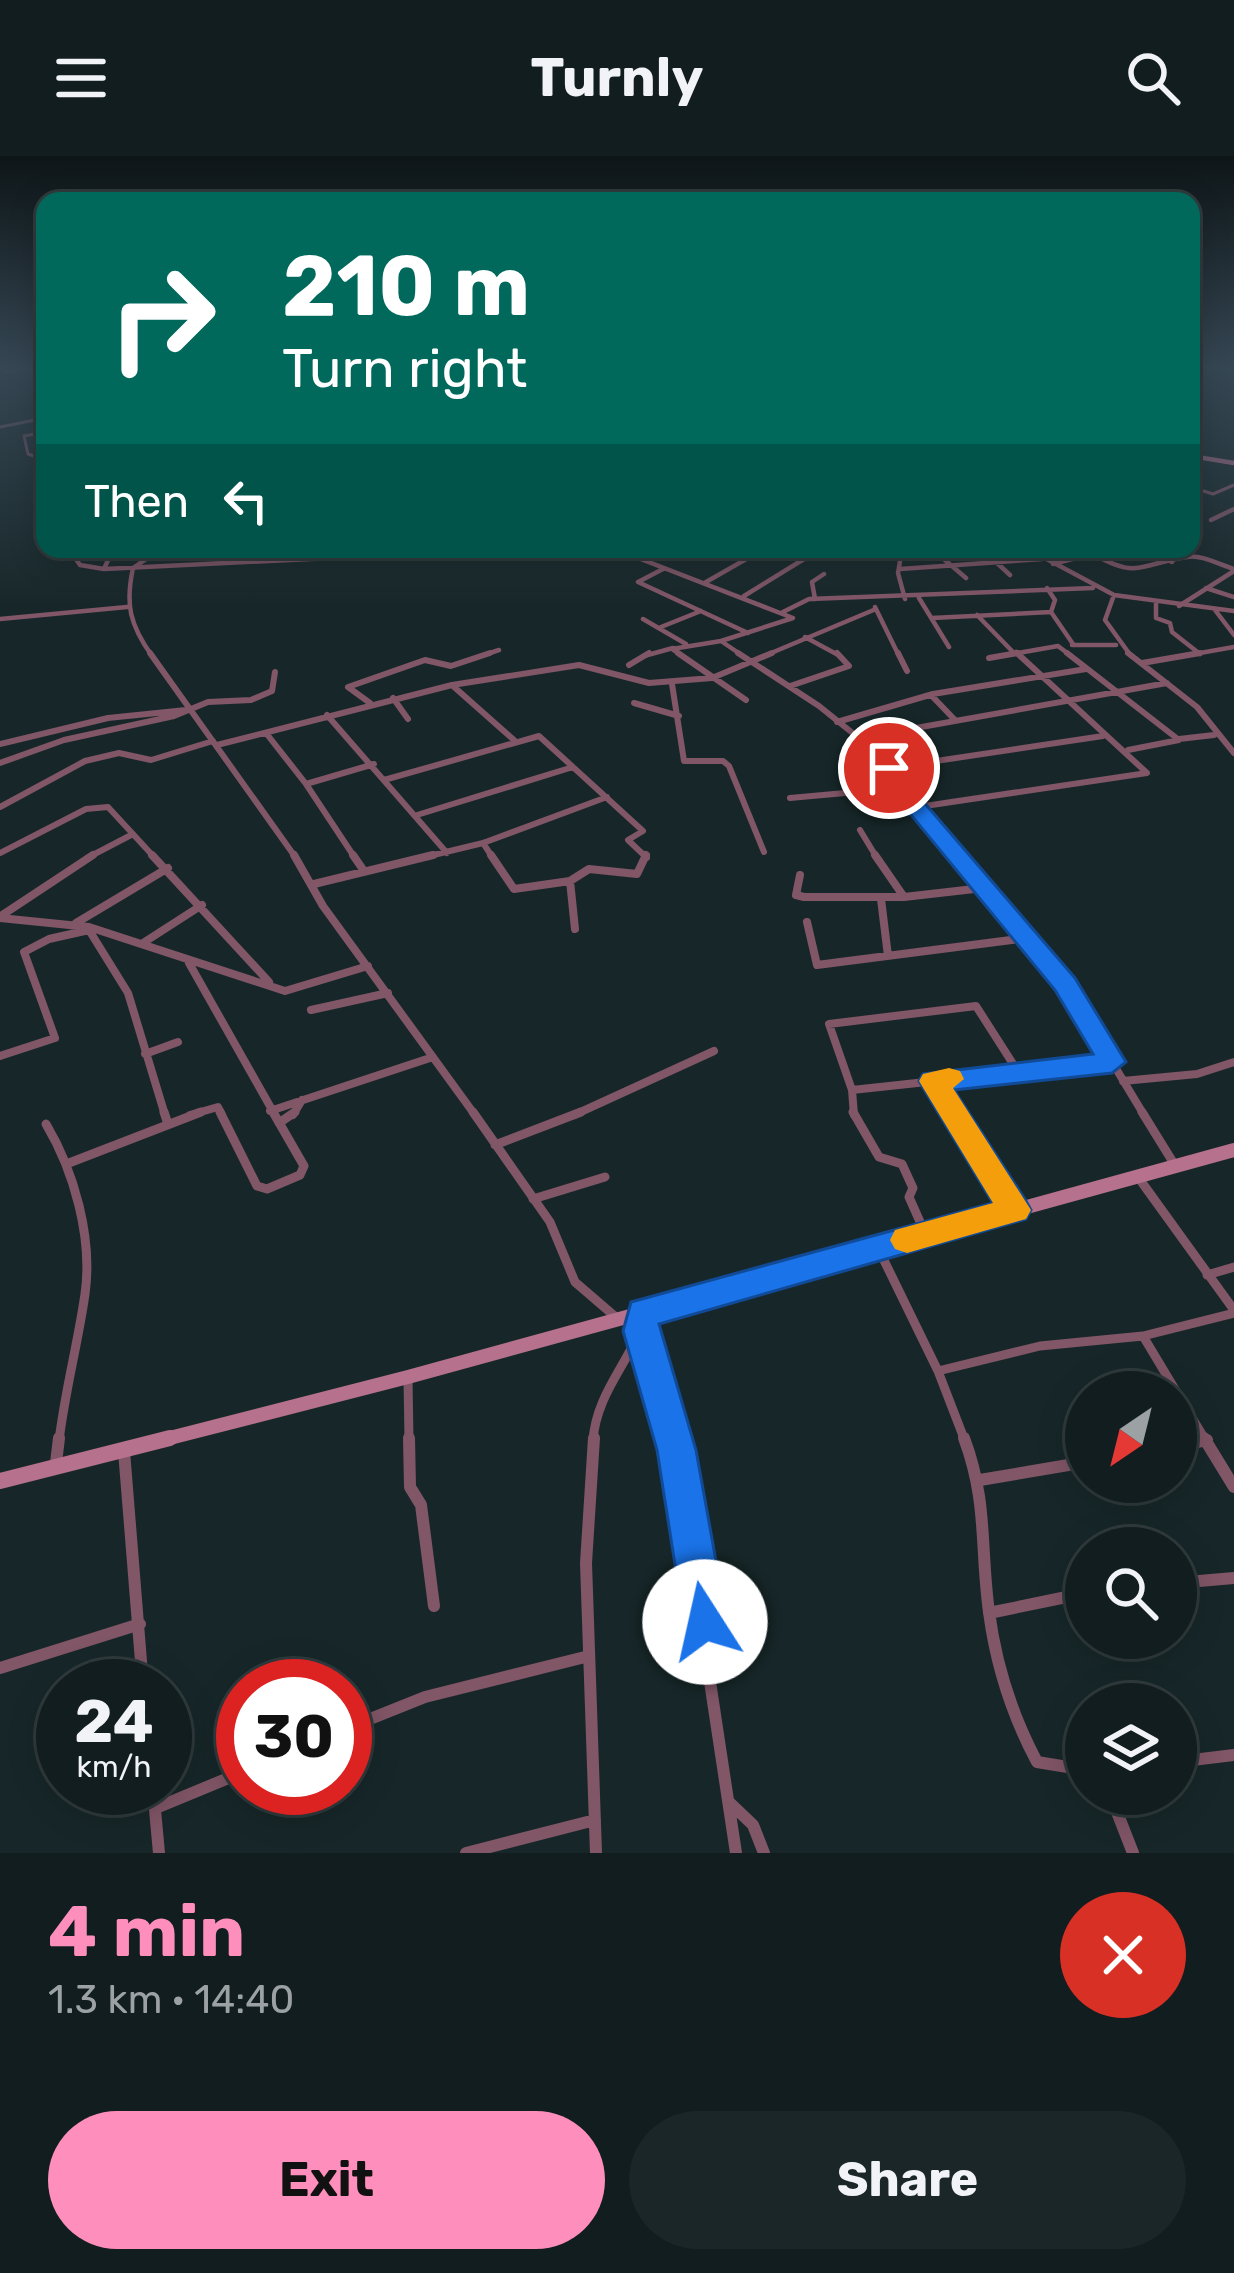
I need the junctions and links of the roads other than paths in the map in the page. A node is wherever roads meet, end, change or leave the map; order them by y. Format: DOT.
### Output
graph roads {
  1 [pos="1200,455"];
  2 [pos="1234,463"];
  3 [pos="1234,485"];
  4 [pos="1200,490"];
  5 [pos="1234,509"];
  6 [pos="1210,520"];
  7 [pos="75,558"];
  8 [pos="108,558"];
  9 [pos="148,558"];
  10 [pos="334,558"];
  11 [pos="639,558"];
  12 [pos="738,558"];
  13 [pos="750,558"];
  14 [pos="805,558"];
  15 [pos="901,558"];
  16 [pos="944,558"];
  17 [pos="994,558"];
  18 [pos="1074,558"];
  19 [pos="1102,558"];
  20 [pos="1163,558"];
  21 [pos="1183,558"];
  22 [pos="1200,558"];
  23 [pos="1043,559"];
  24 [pos="746,561"];
  25 [pos="998,561"];
  26 [pos="1172,562"];
  27 [pos="950,563"];
  28 [pos="1051,564"];
  29 [pos="133,568"];
  30 [pos="665,568"];
  31 [pos="104,569"];
  32 [pos="900,569"];
  33 [pos="1234,570"];
  34 [pos="824,574"];
  35 [pos="1010,575"];
  36 [pos="966,578"];
  37 [pos="704,583"];
  38 [pos="1047,588"];
  39 [pos="1093,588"];
  40 [pos="1205,588"];
  41 [pos="743,596"];
  42 [pos="1114,596"];
  43 [pos="1234,597"];
  44 [pos="919,598"];
  45 [pos="814,599"];
  46 [pos="905,599"];
  47 [pos="873,600"];
  48 [pos="1156,603"];
  49 [pos="1179,606"];
  50 [pos="127,607"];
  51 [pos="876,609"];
  52 [pos="701,610"];
  53 [pos="1216,610"];
  54 [pos="1234,611"];
  55 [pos="783,612"];
  56 [pos="1051,613"];
  57 [pos="977,614"];
  58 [pos="932,618"];
  59 [pos="0,619"];
  60 [pos="643,620"];
  61 [pos="660,627"];
  62 [pos="748,633"];
  63 [pos="816,633"];
  64 [pos="1234,635"];
  65 [pos="805,637"];
  66 [pos="722,641"];
  67 [pos="820,643"];
  68 [pos="1073,644"];
  69 [pos="687,645"];
  70 [pos="1118,645"];
  71 [pos="1058,646"];
  72 [pos="949,647"];
  73 [pos="1234,647"];
  74 [pos="673,648"];
  75 [pos="499,650"];
  76 [pos="1014,652"];
  77 [pos="1200,654"];
  78 [pos="989,658"];
  79 [pos="750,662"];
  80 [pos="1140,663"];
  81 [pos="629,664"];
  82 [pos="1088,669"];
  83 [pos="907,671"];
  84 [pos="275,672"];
  85 [pos="1041,677"];
  86 [pos="712,678"];
  87 [pos="1167,683"];
  88 [pos="672,684"];
  89 [pos="452,685"];
  90 [pos="788,686"];
  91 [pos="1118,693"];
  92 [pos="931,695"];
  93 [pos="393,698"];
  94 [pos="746,700"];
  95 [pos="1068,702"];
  96 [pos="371,704"];
  97 [pos="634,704"];
  98 [pos="194,710"];
  99 [pos="328,715"];
  100 [pos="680,716"];
  101 [pos="409,718"];
  102 [pos="956,720"];
  103 [pos="836,723"];
  104 [pos="266,733"];
  105 [pos="1214,735"];
  106 [pos="1105,736"];
  107 [pos="860,738"];
  108 [pos="1179,739"];
  109 [pos="515,740"];
  110 [pos="216,743"];
  111 [pos="0,744"];
  112 [pos="1126,750"];
  113 [pos="1234,753"];
  114 [pos="0,763"];
  115 [pos="374,764"];
  116 [pos="573,767"];
  117 [pos="889,768"];
  118 [pos="384,780"];
  119 [pos="306,784"];
  120 [pos="900,788"];
  121 [pos="608,797"];
  122 [pos="790,798"];
  123 [pos="0,807"];
  124 [pos="918,807"];
  125 [pos="417,814"];
  126 [pos="860,830"];
  127 [pos="133,834"];
  128 [pos="483,843"];
  129 [pos="764,852"];
  130 [pos="447,853"];
  131 [pos="0,854"];
  132 [pos="168,868"];
  133 [pos="364,871"];
  134 [pos="800,875"];
  135 [pos="570,881"];
  136 [pos="314,884"];
  137 [pos="983,888"];
  138 [pos="904,897"];
  139 [pos="881,899"];
  140 [pos="202,905"];
  141 [pos="0,917"];
  142 [pos="806,922"];
  143 [pos="75,923"];
  144 [pos="89,928"];
  145 [pos="575,929"];
  146 [pos="1027,938"];
  147 [pos="142,944"];
  148 [pos="888,956"];
  149 [pos="189,963"];
  150 [pos="368,966"];
  151 [pos="270,983"];
  152 [pos="388,993"];
  153 [pos="310,1010"];
  154 [pos="178,1042"];
  155 [pos="714,1051"];
  156 [pos="145,1054"];
  157 [pos="0,1056"];
  158 [pos="433,1057"];
  159 [pos="1112,1062"];
  160 [pos="1234,1062"];
  161 [pos="1017,1070"];
  162 [pos="933,1081"];
  163 [pos="1123,1081"];
  164 [pos="852,1090"];
  165 [pos="303,1098"];
  166 [pos="270,1111"];
  167 [pos="167,1121"];
  168 [pos="46,1124"];
  169 [pos="279,1124"];
  170 [pos="495,1145"];
  171 [pos="1234,1150"];
  172 [pos="69,1163"];
  173 [pos="1176,1168"];
  174 [pos="604,1177"];
  175 [pos="1138,1177"];
  176 [pos="533,1199"];
  177 [pos="1015,1210"];
  178 [pos="926,1234"];
  179 [pos="878,1248"];
  180 [pos="1234,1268"];
  181 [pos="1208,1275"];
  182 [pos="1234,1311"];
  183 [pos="643,1313"];
  184 [pos="619,1320"];
  185 [pos="641,1331"];
  186 [pos="1143,1336"];
  187 [pos="938,1371"];
  188 [pos="408,1377"];
  189 [pos="1207,1440"];
  190 [pos="1197,1442"];
  191 [pos="124,1450"];
  192 [pos="56,1463"];
  193 [pos="1065,1466"];
  194 [pos="0,1480"];
  195 [pos="980,1480"];
  196 [pos="1234,1487"];
  197 [pos="1234,1578"];
  198 [pos="1197,1581"];
  199 [pos="1065,1597"];
  200 [pos="434,1606"];
  201 [pos="989,1613"];
  202 [pos="140,1624"];
  203 [pos="589,1656"];
  204 [pos="142,1659"];
  205 [pos="0,1668"];
  206 [pos="372,1718"];
  207 [pos="1234,1755"];
  208 [pos="1197,1759"];
  209 [pos="1065,1768"];
  210 [pos="729,1802"];
  211 [pos="156,1815"];
  212 [pos="1118,1815"];
  213 [pos="595,1820"];
  214 [pos="159,1853"];
  215 [pos="466,1853"];
  216 [pos="596,1853"];
  217 [pos="736,1853"];
  218 [pos="764,1853"];
  219 [pos="1133,1853"];
  1 -- 2 [label="main road"];
  3 -- 4 [label="street"];
  5 -- 6 [label="street"];
  7 -- 31 [label="street"];
  8 -- 31 [label="street"];
  9 -- 29 [label="street"];
  10 -- 29 [label="street"];
  11 -- 30 [label="street"];
  12 -- 24 [label="street"];
  13 -- 24 [label="street"];
  14 -- 41 [label="street"];
  15 -- 32 [label="street"];
  16 -- 27 [label="street"];
  17 -- 25 [label="street"];
  18 -- 28 [label="street"];
  19 -- 26 [label="street"];
  20 -- 26 [label="street"];
  21 -- 26 [label="street"];
  22 -- 33 [label="street"];
  23 -- 25 [label="street"];
  23 -- 28 [label="street"];
  24 -- 37 [label="street"];
  25 -- 27 [label="street"];
  25 -- 35 [label="street"];
  27 -- 32 [label="street"];
  27 -- 36 [label="street"];
  28 -- 39 [label="street"];
  29 -- 31 [label="street"];
  29 -- 50 [label="street"];
  30 -- 37 [label="street"];
  30 -- 52 [label="street"];
  32 -- 46 [label="street"];
  33 -- 40 [label="street"];
  34 -- 45 [label="street"];
  37 -- 41 [label="street"];
  38 -- 39 [label="street"];
  38 -- 44 [label="street"];
  38 -- 56 [label="street"];
  39 -- 42 [label="street"];
  40 -- 43 [label="street"];
  40 -- 49 [label="street"];
  41 -- 55 [label="street"];
  42 -- 48 [label="street"];
  42 -- 70 [label="street"];
  44 -- 46 [label="street"];
  44 -- 58 [label="street"];
  45 -- 47 [label="street"];
  45 -- 55 [label="street"];
  46 -- 47 [label="street"];
  47 -- 51 [label="street"];
  48 -- 49 [label="street"];
  48 -- 77 [label="street"];
  49 -- 53 [label="street"];
  50 -- 59 [label="street"];
  50 -- 98 [label="street"];
  51 -- 63 [label="street"];
  51 -- 83 [label="street"];
  52 -- 61 [label="street"];
  52 -- 62 [label="street"];
  53 -- 54 [label="street"];
  53 -- 64 [label="street"];
  55 -- 62 [label="street"];
  56 -- 57 [label="street"];
  56 -- 68 [label="street"];
  57 -- 58 [label="street"];
  57 -- 76 [label="street"];
  58 -- 72 [label="street"];
  60 -- 61 [label="street"];
  61 -- 69 [label="street"];
  62 -- 66 [label="street"];
  63 -- 65 [label="street"];
  63 -- 67 [label="street"];
  65 -- 67 [label="street"];
  65 -- 79 [label="street"];
  66 -- 69 [label="street"];
  66 -- 79 [label="street"];
  67 -- 90 [label="street"];
  68 -- 70 [label="street"];
  68 -- 71 [label="street"];
  69 -- 74 [label="street"];
  70 -- 80 [label="street"];
  71 -- 76 [label="street"];
  71 -- 82 [label="street"];
  73 -- 77 [label="street"];
  74 -- 81 [label="street"];
  74 -- 86 [label="street"];
  75 -- 96 [label="street"];
  76 -- 78 [label="street"];
  76 -- 85 [label="street"];
  77 -- 80 [label="street"];
  79 -- 86 [label="street"];
  79 -- 90 [label="street"];
  80 -- 87 [label="street"];
  82 -- 85 [label="street"];
  82 -- 91 [label="street"];
  84 -- 98 [label="street"];
  85 -- 92 [label="street"];
  85 -- 95 [label="street"];
  86 -- 88 [label="street"];
  86 -- 94 [label="street"];
  87 -- 91 [label="street"];
  87 -- 105 [label="street"];
  88 -- 89 [label="street"];
  88 -- 100 [label="street"];
  89 -- 93 [label="street"];
  89 -- 109 [label="street"];
  90 -- 103 [label="street"];
  91 -- 95 [label="street"];
  91 -- 108 [label="street"];
  92 -- 102 [label="street"];
  92 -- 103 [label="street"];
  93 -- 96 [label="street"];
  93 -- 101 [label="street"];
  95 -- 102 [label="street"];
  95 -- 106 [label="street"];
  96 -- 99 [label="street"];
  97 -- 100 [label="street"];
  98 -- 110 [label="street"];
  98 -- 111 [label="street"];
  98 -- 114 [label="street"];
  99 -- 104 [label="street"];
  99 -- 115 [label="street"];
  100 -- 129 [label="street"];
  102 -- 107 [label="street"];
  103 -- 107 [label="street"];
  104 -- 110 [label="street"];
  104 -- 119 [label="street"];
  105 -- 108 [label="street"];
  105 -- 113 [label="street"];
  106 -- 112 [label="street"];
  106 -- 117 [label="street"];
  107 -- 117 [label="street"];
  108 -- 112 [label="street"];
  109 -- 116 [label="street"];
  109 -- 118 [label="street"];
  110 -- 123 [label="street"];
  110 -- 136 [label="street"];
  112 -- 124 [label="street"];
  115 -- 118 [label="street"];
  115 -- 119 [label="street"];
  116 -- 121 [label="street"];
  116 -- 125 [label="street"];
  117 -- 120 [label="street"];
  118 -- 125 [label="street"];
  119 -- 133 [label="street"];
  120 -- 122 [label="street"];
  120 -- 124 [label="street"];
  121 -- 128 [label="street"];
  121 -- 135 [label="street"];
  124 -- 137 [label="street"];
  125 -- 130 [label="street"];
  126 -- 138 [label="street"];
  127 -- 131 [label="street"];
  127 -- 132 [label="street"];
  127 -- 141 [label="street"];
  128 -- 130 [label="street"];
  128 -- 135 [label="street"];
  130 -- 133 [label="street"];
  132 -- 140 [label="street"];
  132 -- 143 [label="street"];
  133 -- 136 [label="street"];
  134 -- 139 [label="street"];
  135 -- 145 [label="street"];
  136 -- 150 [label="street"];
  137 -- 138 [label="street"];
  137 -- 146 [label="street"];
  138 -- 139 [label="street"];
  139 -- 148 [label="street"];
  140 -- 147 [label="street"];
  140 -- 151 [label="street"];
  141 -- 143 [label="street"];
  142 -- 148 [label="street"];
  143 -- 144 [label="street"];
  144 -- 147 [label="street"];
  144 -- 156 [label="street"];
  144 -- 157 [label="street"];
  146 -- 148 [label="street"];
  146 -- 159 [label="street"];
  147 -- 149 [label="street"];
  149 -- 151 [label="street"];
  149 -- 166 [label="street"];
  150 -- 151 [label="street"];
  150 -- 152 [label="street"];
  152 -- 153 [label="street"];
  152 -- 158 [label="street"];
  154 -- 156 [label="street"];
  155 -- 170 [label="street"];
  156 -- 167 [label="street"];
  158 -- 165 [label="street"];
  158 -- 170 [label="street"];
  159 -- 161 [label="street"];
  159 -- 163 [label="street"];
  160 -- 163 [label="street"];
  161 -- 162 [label="street"];
  161 -- 164 [label="street"];
  162 -- 164 [label="street"];
  162 -- 177 [label="street"];
  163 -- 173 [label="street"];
  164 -- 178 [label="street"];
  165 -- 166 [label="street"];
  165 -- 169 [label="street"];
  166 -- 169 [label="street"];
  167 -- 169 [label="street"];
  167 -- 172 [label="street"];
  168 -- 172 [label="street"];
  170 -- 176 [label="street"];
  171 -- 173 [label="main road"];
  172 -- 192 [label="street"];
  173 -- 175 [label="main road"];
  174 -- 176 [label="street"];
  175 -- 177 [label="main road"];
  175 -- 181 [label="street"];
  176 -- 184 [label="street"];
  177 -- 178 [label="main road"];
  178 -- 179 [label="main road"];
  179 -- 183 [label="main road"];
  179 -- 187 [label="street"];
  180 -- 181 [label="street"];
  181 -- 182 [label="street"];
  182 -- 186 [label="street"];
  183 -- 184 [label="main road"];
  183 -- 185 [label="street"];
  184 -- 188 [label="main road"];
  185 -- 203 [label="street"];
  185 -- 210 [label="street"];
  186 -- 187 [label="street"];
  186 -- 189 [label="street"];
  187 -- 195 [label="street"];
  188 -- 191 [label="main road"];
  188 -- 200 [label="street"];
  189 -- 190 [label="street"];
  189 -- 196 [label="street"];
  191 -- 192 [label="main road"];
  191 -- 202 [label="street"];
  192 -- 194 [label="main road"];
  193 -- 195 [label="street"];
  195 -- 201 [label="street"];
  197 -- 198 [label="street"];
  199 -- 201 [label="street"];
  201 -- 209 [label="street"];
  202 -- 204 [label="street"];
  202 -- 205 [label="street"];
  203 -- 206 [label="street"];
  203 -- 213 [label="street"];
  207 -- 208 [label="street"];
  210 -- 217 [label="street"];
  210 -- 218 [label="street"];
  211 -- 214 [label="street"];
  212 -- 219 [label="street"];
  213 -- 215 [label="street"];
  213 -- 216 [label="street"];
}
